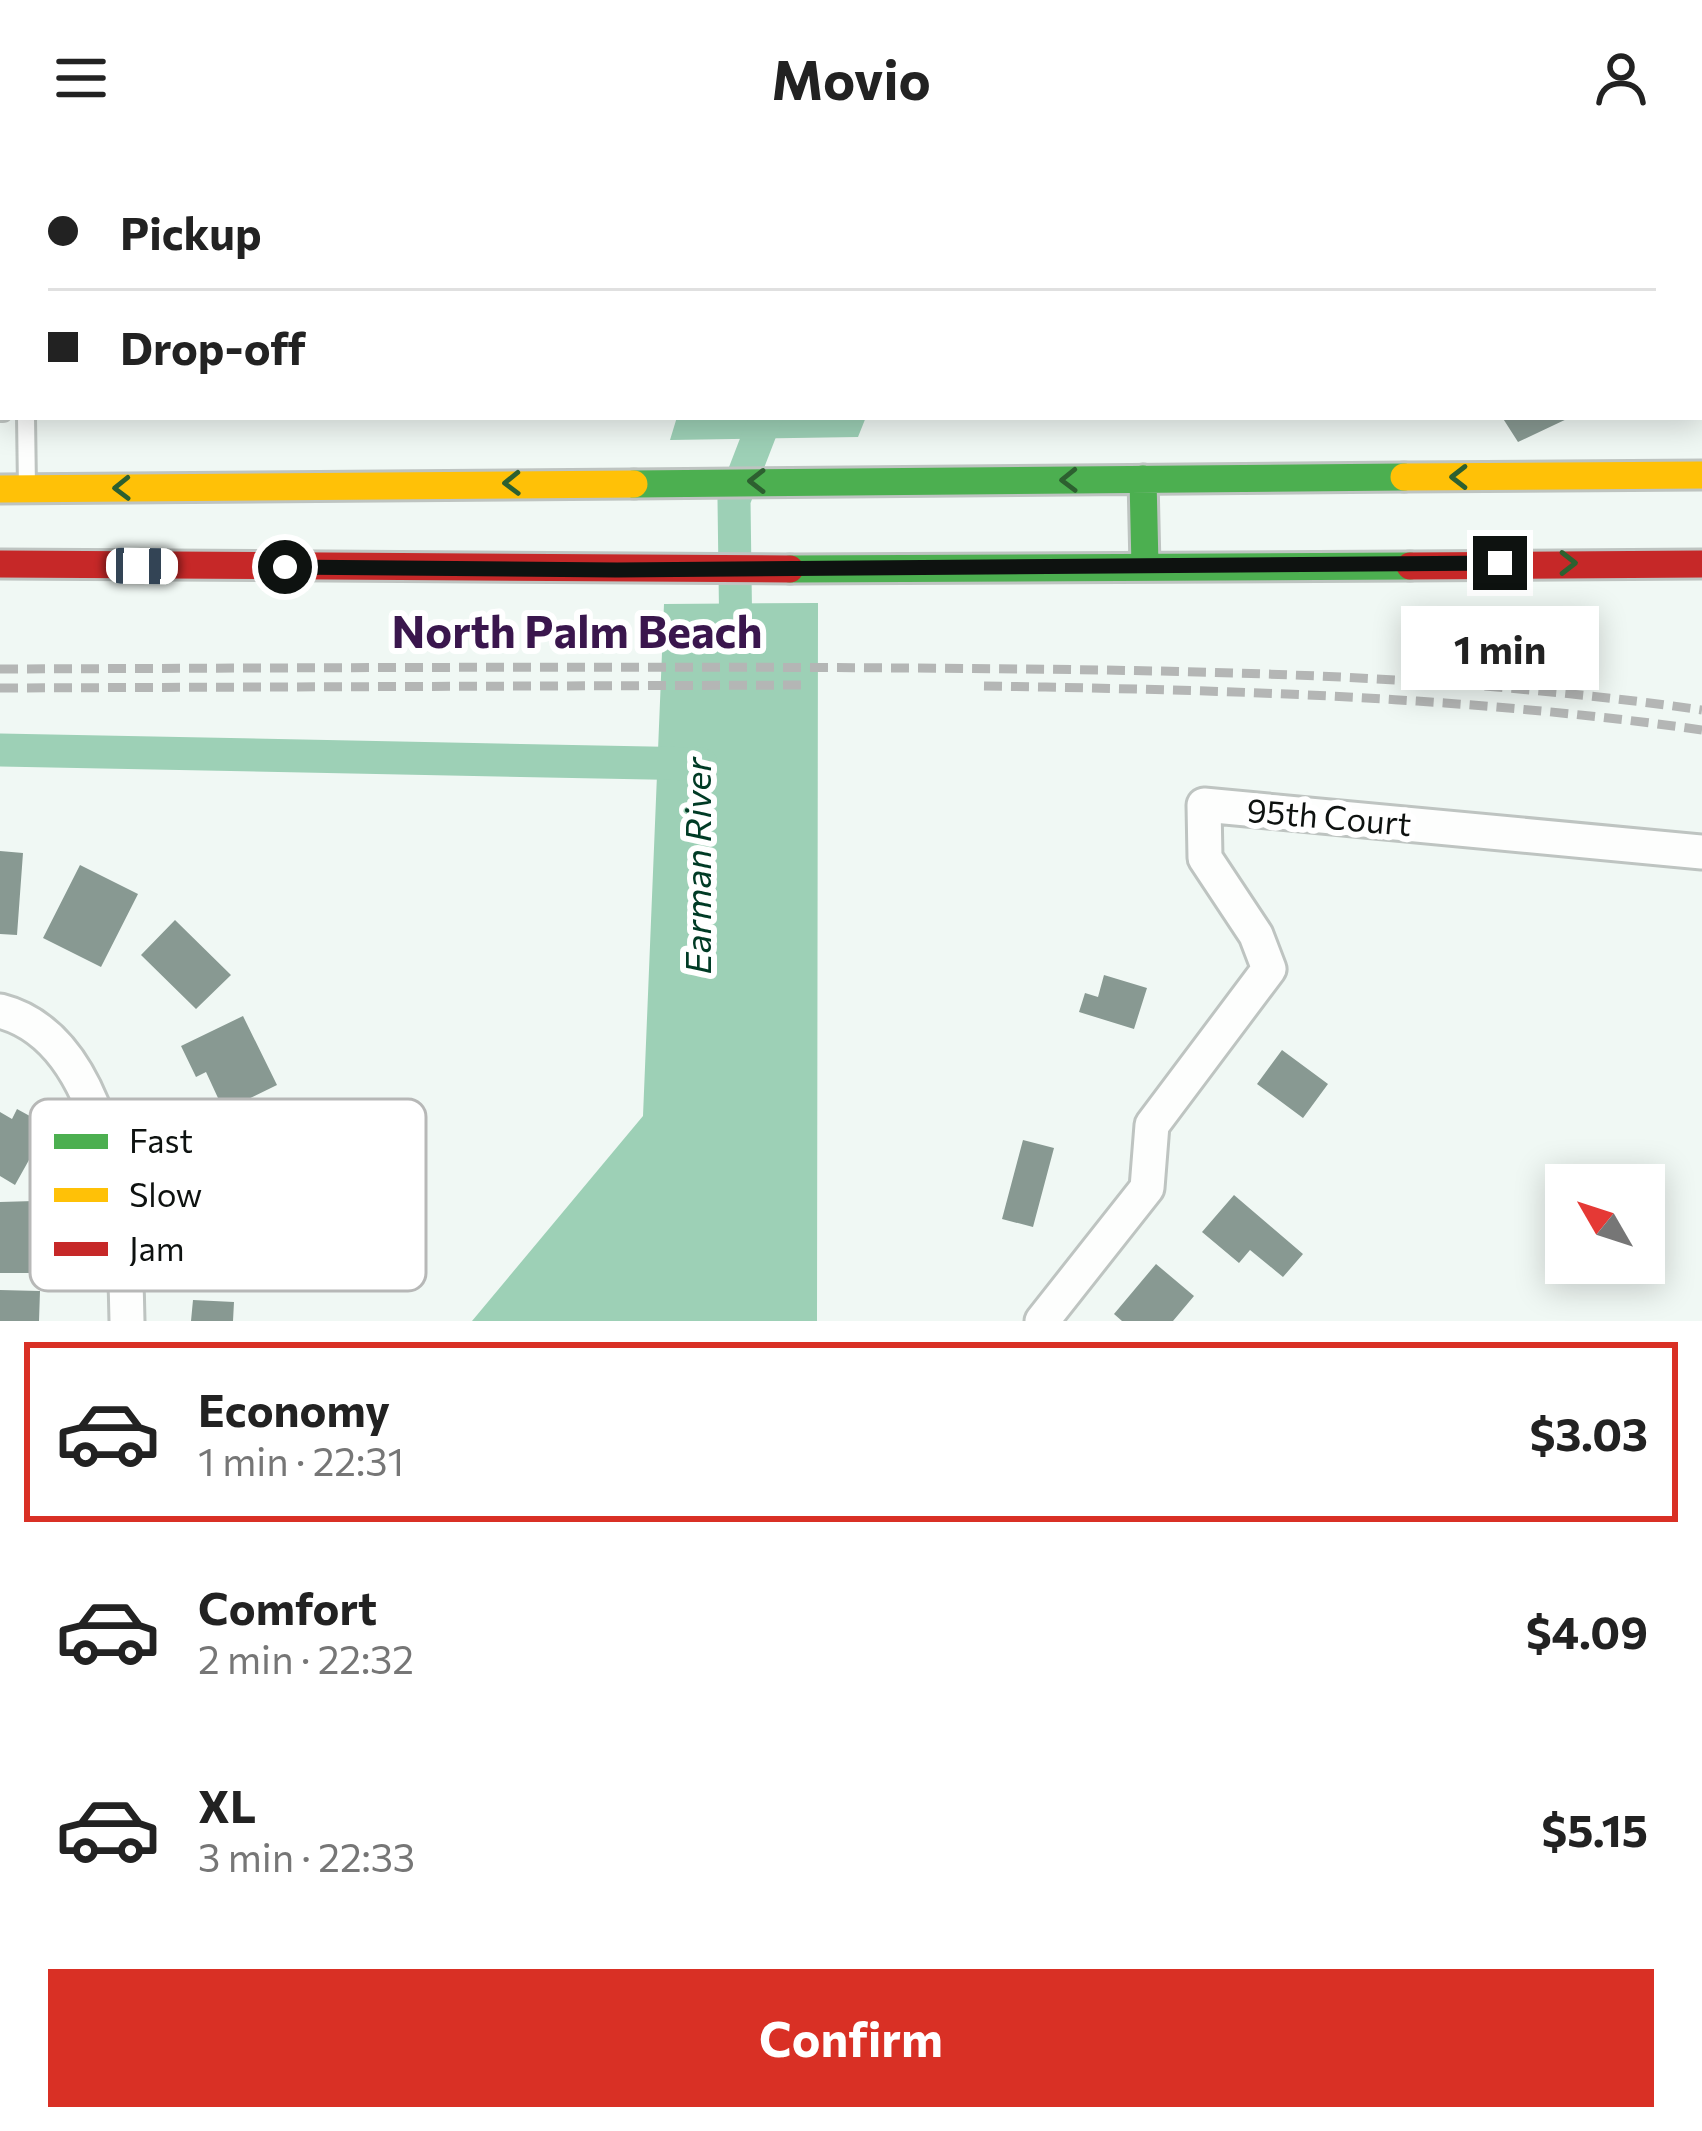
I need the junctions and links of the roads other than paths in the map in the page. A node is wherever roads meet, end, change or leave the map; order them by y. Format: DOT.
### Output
graph roads {
  1 [pos="26,420"];
  2 [pos="1702,475"];
  3 [pos="1143,479"];
  4 [pos="14,489"];
  5 [pos="0,564"];
  6 [pos="1702,564"];
  7 [pos="1145,566"];
  8 [pos="1702,852"];
  9 [pos="10,1013"];
  10 [pos="86,1099"];
  11 [pos="125,1291"];
  12 [pos="127,1321"];
  13 [pos="1042,1321"];
  1 -- 4 [label="lane"];
  2 -- 3 [label="main road, one-way"];
  3 -- 4 [label="main road, one-way"];
  3 -- 7 [label="main road"];
  5 -- 7 [label="main road"];
  7 -- 6 [label="main road, one-way"];
  8 -- 13 [label="street, 95th Court"];
  9 -- 10 [label="street"];
  11 -- 12 [label="street"];
}
